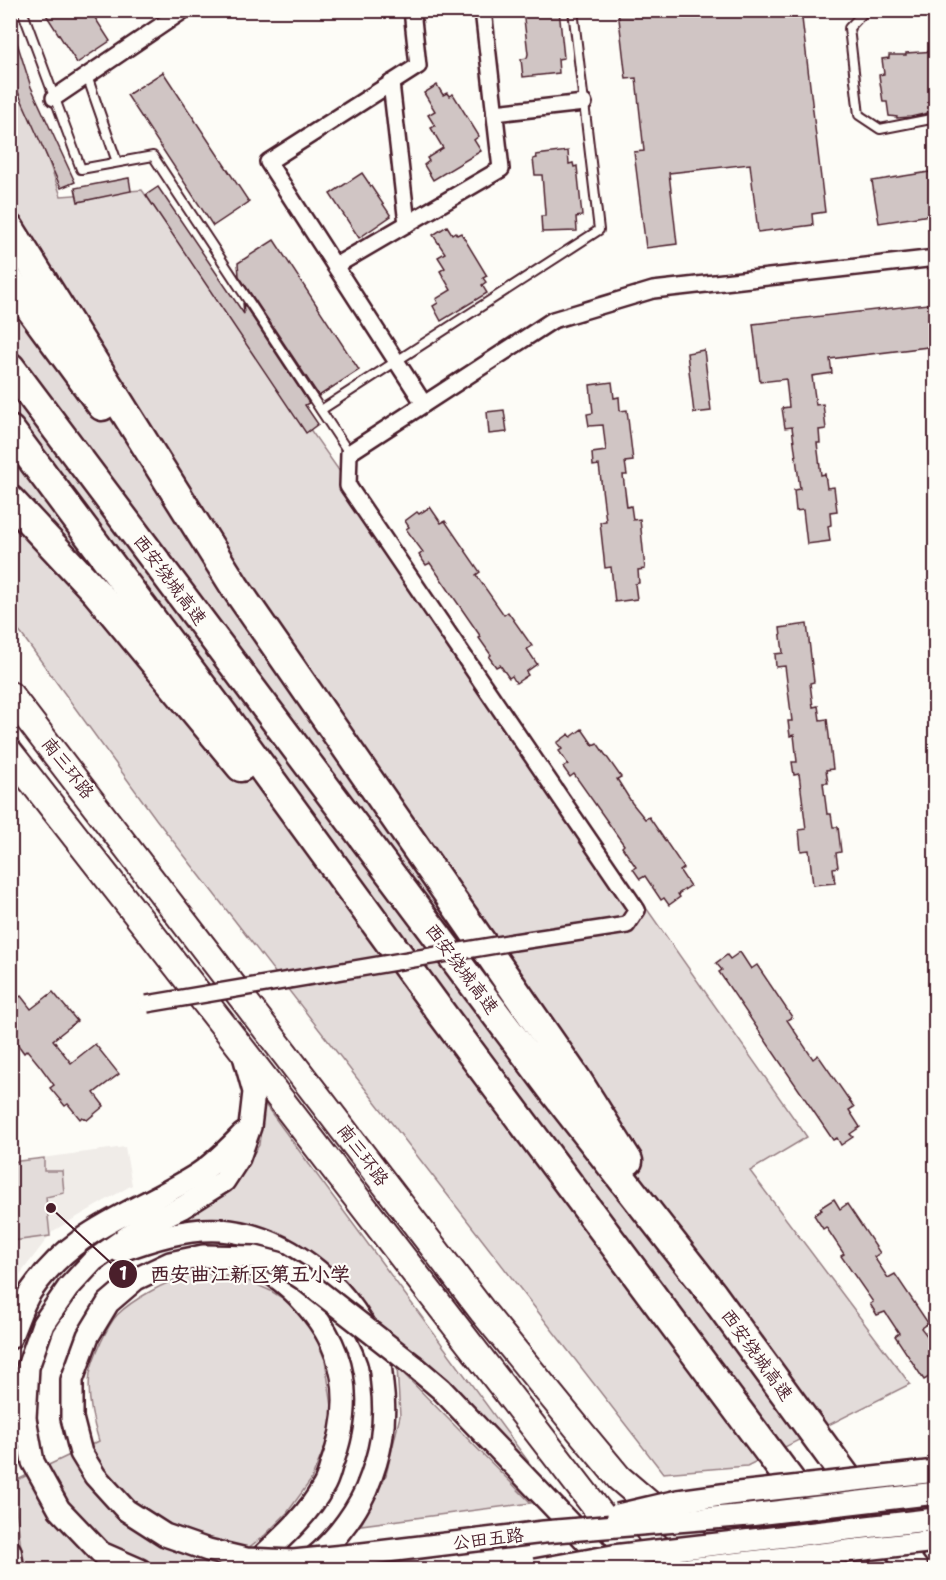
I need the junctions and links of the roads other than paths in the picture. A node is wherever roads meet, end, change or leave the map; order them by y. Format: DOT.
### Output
graph roads {
  1 [pos="22,10"];
  2 [pos="184,10"];
  3 [pos="412,10"];
  4 [pos="483,10"];
  5 [pos="573,10"];
  6 [pos="866,10"];
  7 [pos="87,75"];
  8 [pos="391,83"];
  9 [pos="54,98"];
  10 [pos="584,103"];
  11 [pos="495,113"];
  12 [pos="936,118"];
  13 [pos="117,162"];
  14 [pos="407,224"];
  15 [pos="10,229"];
  16 [pos="936,258"];
  17 [pos="335,266"];
  18 [pos="10,281"];
  19 [pos="397,362"];
  20 [pos="10,367"];
  21 [pos="424,404"];
  22 [pos="321,410"];
  23 [pos="10,430"];
  24 [pos="350,453"];
  25 [pos="10,500"];
  26 [pos="235,587"];
  27 [pos="10,695"];
  28 [pos="10,753"];
  29 [pos="392,945"];
  30 [pos="147,1004"];
  31 [pos="241,1048"];
  32 [pos="250,1127"];
  33 [pos="226,1257"];
  34 [pos="93,1261"];
  35 [pos="713,1295"];
  36 [pos="10,1338"];
  37 [pos="936,1471"];
  38 [pos="936,1493"];
  39 [pos="936,1519"];
  40 [pos="543,1532"];
  41 [pos="936,1541"];
  42 [pos="10,1551"];
  43 [pos="13,1569"];
  44 [pos="140,1569"];
  45 [pos="245,1569"];
  46 [pos="298,1569"];
  47 [pos="536,1569"];
  48 [pos="614,1569"];
  49 [pos="644,1569"];
  50 [pos="664,1569"];
  51 [pos="756,1569"];
  52 [pos="856,1569"];
  53 [pos="914,1569"];
  1 -- 9 [label="lane"];
  2 -- 7 [label="street"];
  3 -- 8 [label="street"];
  4 -- 11 [label="street"];
  5 -- 10 [label="lane"];
  6 -- 12 [label="lane"];
  7 -- 9 [label="street"];
  7 -- 13 [label="lane"];
  8 -- 14 [label="street"];
  8 -- 17 [label="street"];
  9 -- 13 [label="lane"];
  10 -- 11 [label="street"];
  10 -- 19 [label="lane"];
  11 -- 14 [label="street"];
  13 -- 22 [label="lane"];
  14 -- 17 [label="street"];
  15 -- 26 [label="highway"];
  16 -- 21 [label="street"];
  17 -- 19 [label="street"];
  18 -- 26 [label="highway"];
  19 -- 21 [label="street"];
  19 -- 22 [label="lane"];
  20 -- 35 [label="highway, 西安绕城高速"];
  21 -- 24 [label="street"];
  22 -- 24 [label="lane"];
  23 -- 29 [label="highway, 西安绕城高速"];
  24 -- 30 [label="street, bridge"];
  25 -- 29 [label="highway"];
  26 -- 35 [label="highway"];
  27 -- 51 [label="highway, 南三环路"];
  28 -- 31 [label="highway, 南三环路"];
  29 -- 52 [label="highway, 西安绕城高速"];
  31 -- 32 [label="main road"];
  31 -- 49 [label="highway, 南三环路"];
  32 -- 34 [label="main road"];
  32 -- 36 [label="main road"];
  33 -- 40 [label="main road, 公田五路, bridge"];
  33 -- 45 [label="main road, bridge"];
  33 -- 48 [label="main road, 公田五路, bridge"];
  34 -- 44 [label="main road"];
  34 -- 46 [label="main road"];
  35 -- 53 [label="highway, 西安绕城高速"];
  37 -- 40 [label="main road, bridge"];
  38 -- 40 [label="main road, 公田五路, bridge"];
  39 -- 47 [label="main road, 公田五路, bridge"];
  41 -- 50 [label="main road, bridge"];
  42 -- 43 [label="main road"];
}
